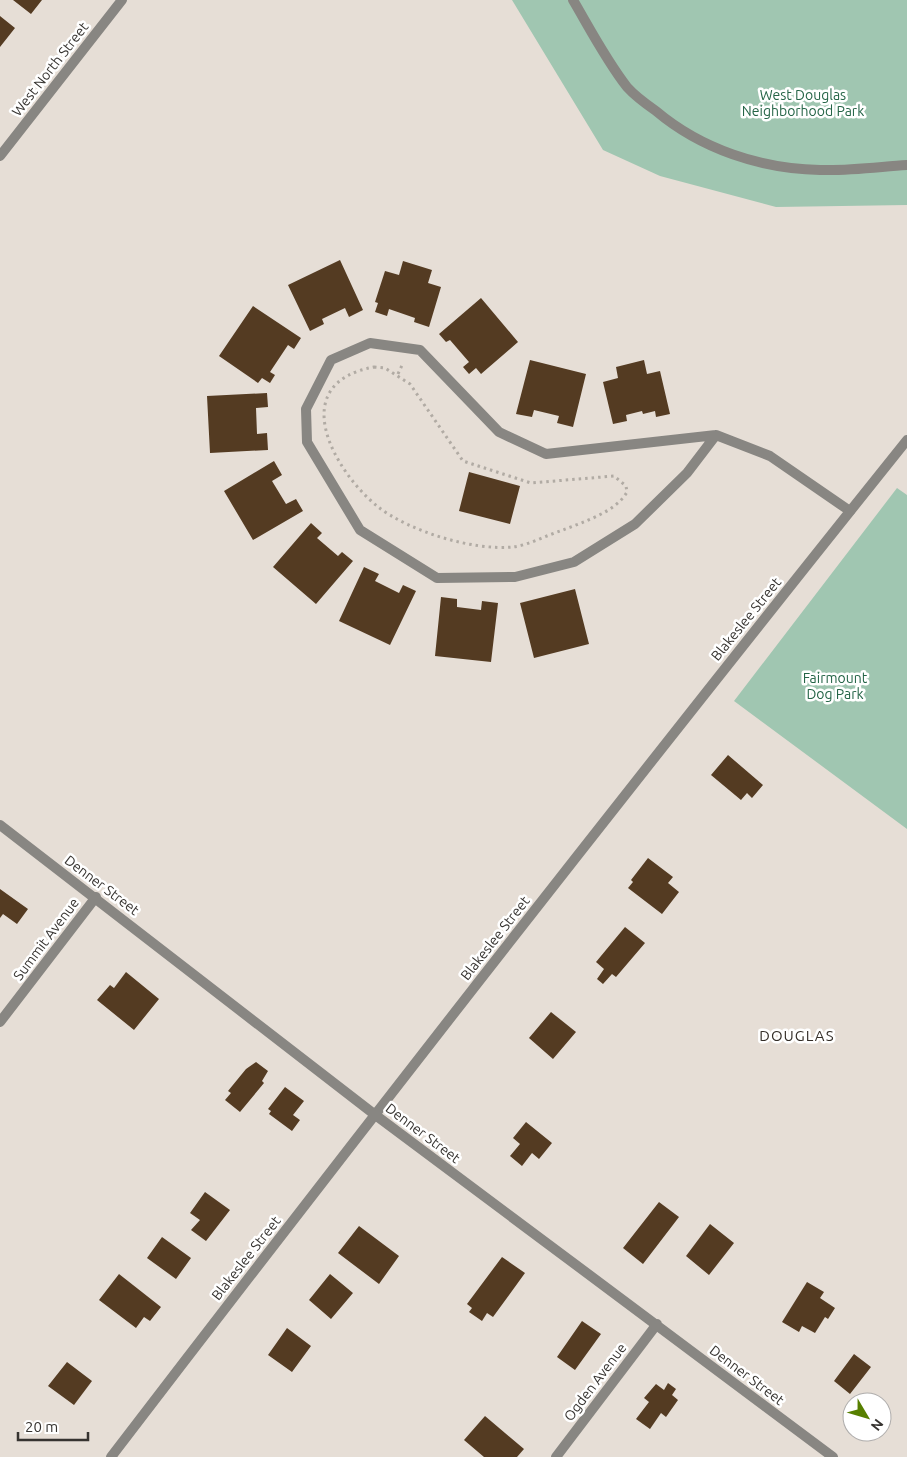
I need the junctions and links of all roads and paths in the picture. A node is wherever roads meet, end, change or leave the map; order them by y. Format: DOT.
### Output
graph roads {
  1 [pos="122,0"];
  2 [pos="573,0"];
  3 [pos="0,156"];
  4 [pos="907,165"];
  5 [pos="398,374"];
  6 [pos="716,435"];
  7 [pos="907,440"];
  8 [pos="850,511"];
  9 [pos="0,825"];
  10 [pos="96,897"];
  11 [pos="0,1022"];
  12 [pos="374,1114"];
  13 [pos="657,1324"];
  14 [pos="111,1457"];
  15 [pos="556,1457"];
  16 [pos="833,1457"];
  1 -- 3 [label="street, West North Street"];
  2 -- 4 [label="street"];
  5 -- 5 [label="path"];
  6 -- 6 [label="street"];
  6 -- 8 [label="street"];
  7 -- 8 [label="street, Blakeslee Street"];
  8 -- 12 [label="street, Blakeslee Street"];
  9 -- 10 [label="street, Denner Street"];
  10 -- 11 [label="street, Summit Avenue"];
  10 -- 12 [label="street, Denner Street"];
  12 -- 13 [label="street, Denner Street"];
  12 -- 14 [label="street, Blakeslee Street"];
  13 -- 15 [label="street, Ogden Avenue"];
  13 -- 16 [label="street, Denner Street"];
}
